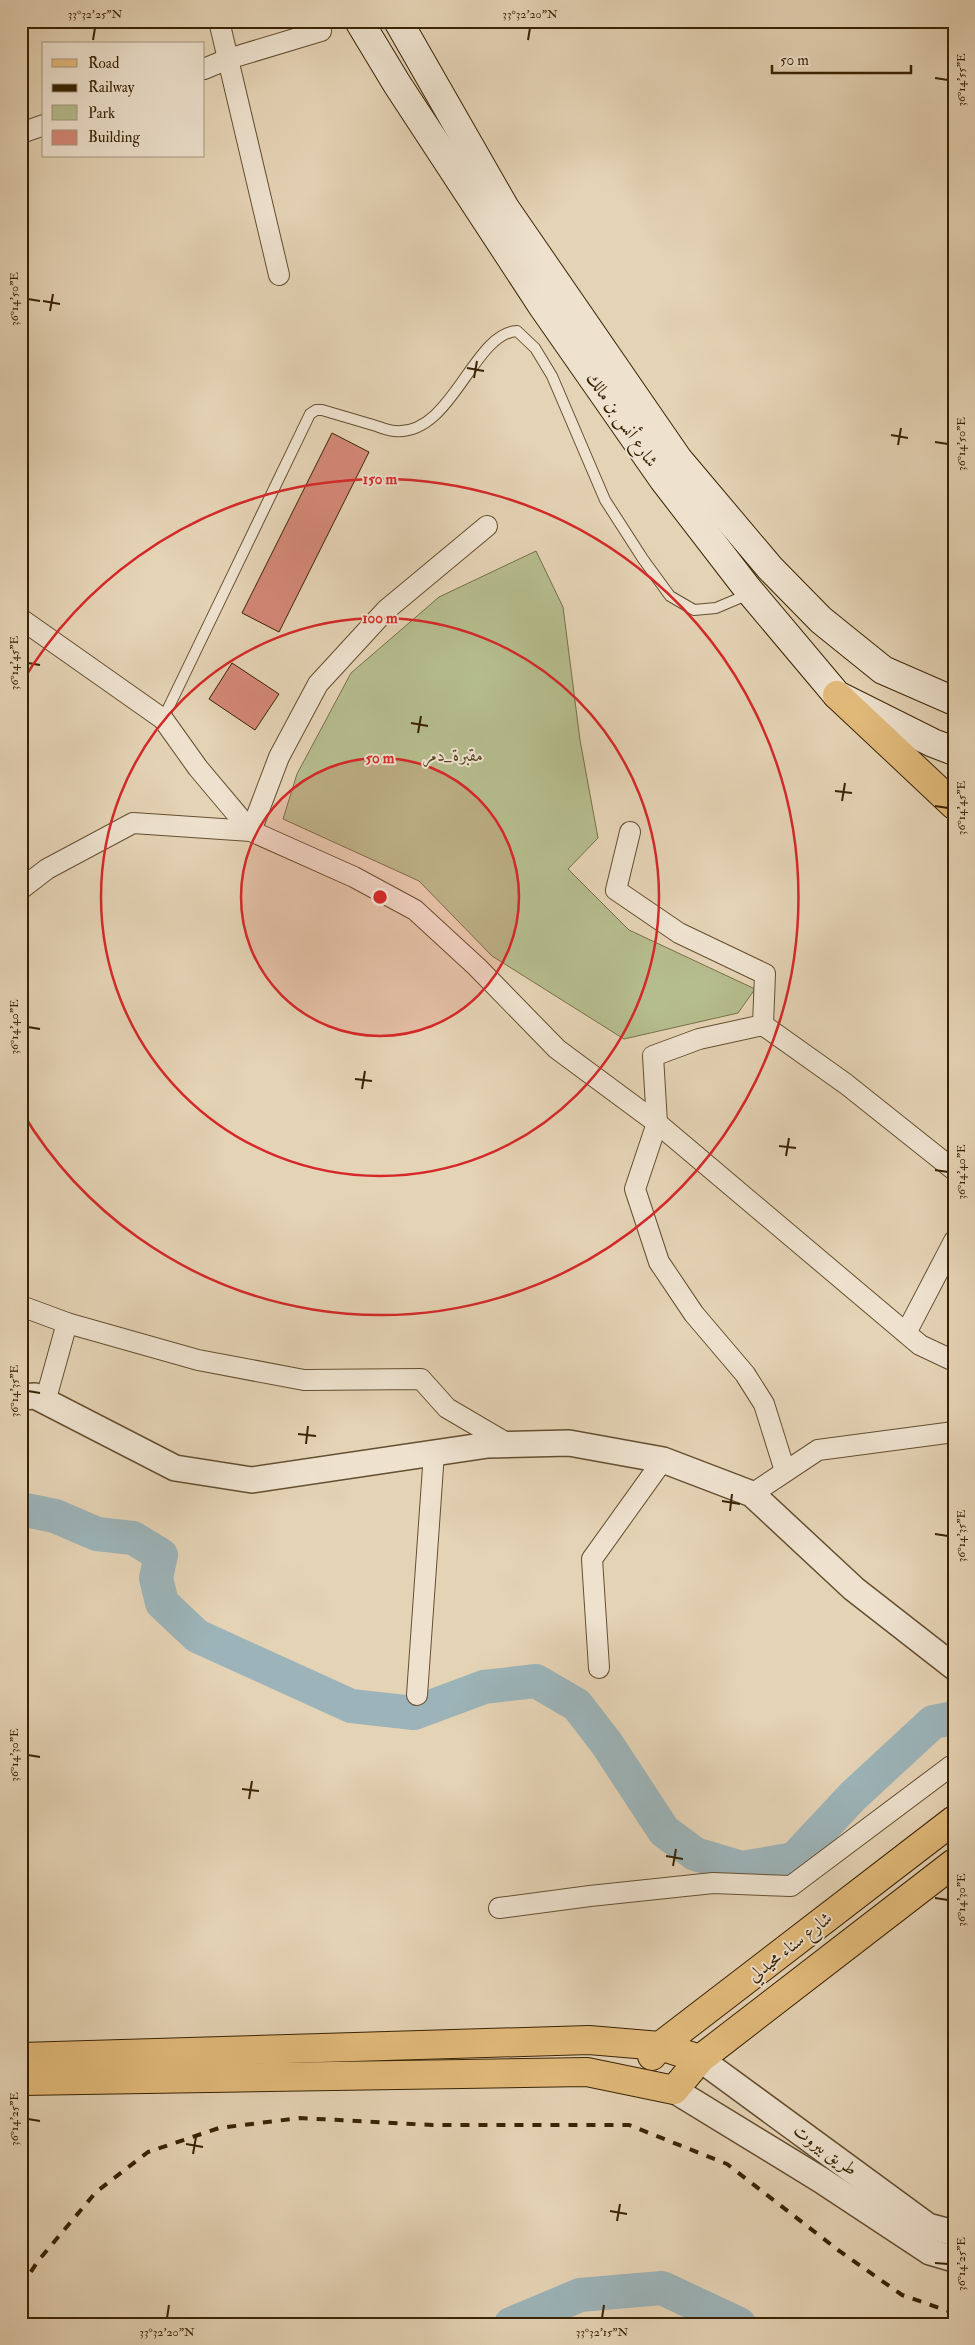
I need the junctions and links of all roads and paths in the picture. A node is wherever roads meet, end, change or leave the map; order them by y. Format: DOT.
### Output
graph roads {
  1 [pos="219,21"];
  2 [pos="360,21"];
  3 [pos="398,21"];
  4 [pos="321,31"];
  5 [pos="228,59"];
  6 [pos="205,69"];
  7 [pos="42,126"];
  8 [pos="21,133"];
  9 [pos="279,275"];
  10 [pos="487,526"];
  11 [pos="770,568"];
  12 [pos="749,591"];
  13 [pos="21,619"];
  14 [pos="837,695"];
  15 [pos="954,701"];
  16 [pos="164,719"];
  17 [pos="954,751"];
  18 [pos="921,775"];
  19 [pos="954,789"];
  20 [pos="954,805"];
  21 [pos="252,831"];
  22 [pos="630,832"];
  23 [pos="21,889"];
  24 [pos="763,1025"];
  25 [pos="657,1123"];
  26 [pos="954,1170"];
  27 [pos="954,1241"];
  28 [pos="21,1306"];
  29 [pos="67,1323"];
  30 [pos="906,1333"];
  31 [pos="954,1361"];
  32 [pos="21,1397"];
  33 [pos="45,1402"];
  34 [pos="954,1432"];
  35 [pos="510,1445"];
  36 [pos="434,1453"];
  37 [pos="663,1460"];
  38 [pos="786,1471"];
  39 [pos="752,1494"];
  40 [pos="954,1667"];
  41 [pos="599,1668"];
  42 [pos="417,1695"];
  43 [pos="954,1767"];
  44 [pos="954,1820"];
  45 [pos="954,1863"];
  46 [pos="499,1908"];
  47 [pos="660,2046"];
  48 [pos="21,2057"];
  49 [pos="700,2059"];
  50 [pos="21,2081"];
  51 [pos="636,2081"];
  52 [pos="674,2090"];
  53 [pos="954,2233"];
  54 [pos="954,2259"];
  1 -- 5 [label="street"];
  2 -- 12 [label="main road, شارع أنس بن مالك"];
  3 -- 11 [label="main road, شارع أنس بن مالك"];
  4 -- 5 [label="street"];
  5 -- 6 [label="street"];
  5 -- 9 [label="street"];
  7 -- 8 [label="street"];
  10 -- 21 [label="street"];
  11 -- 12 [label="main road"];
  11 -- 15 [label="main road, شارع أنس بن مالك"];
  12 -- 14 [label="main road, شارع أنس بن مالك"];
  12 -- 16 [label="lane"];
  13 -- 16 [label="street"];
  14 -- 17 [label="main road, شارع أنس بن مالك"];
  14 -- 18 [label="main road"];
  16 -- 21 [label="street"];
  18 -- 19 [label="main road"];
  18 -- 20 [label="main road"];
  21 -- 23 [label="street"];
  21 -- 25 [label="street"];
  22 -- 24 [label="street"];
  24 -- 25 [label="street"];
  24 -- 26 [label="street"];
  25 -- 30 [label="street"];
  25 -- 38 [label="street"];
  27 -- 30 [label="street"];
  28 -- 29 [label="street"];
  29 -- 33 [label="street"];
  29 -- 35 [label="street"];
  30 -- 31 [label="street"];
  32 -- 33 [label="street"];
  33 -- 36 [label="street"];
  34 -- 38 [label="street"];
  35 -- 36 [label="street"];
  35 -- 37 [label="street"];
  36 -- 42 [label="street"];
  37 -- 39 [label="street"];
  37 -- 41 [label="street"];
  38 -- 39 [label="street"];
  39 -- 40 [label="street"];
  43 -- 46 [label="street"];
  44 -- 47 [label="main road, شارع سناء محيدلي"];
  45 -- 49 [label="main road"];
  47 -- 48 [label="main road"];
  47 -- 49 [label="main road"];
  47 -- 51 [label="main road, شارع سناء محيدلي"];
  49 -- 52 [label="main road"];
  49 -- 53 [label="street, طريق بيروت"];
  50 -- 51 [label="main road"];
  51 -- 52 [label="main road"];
  52 -- 54 [label="street"];
}
